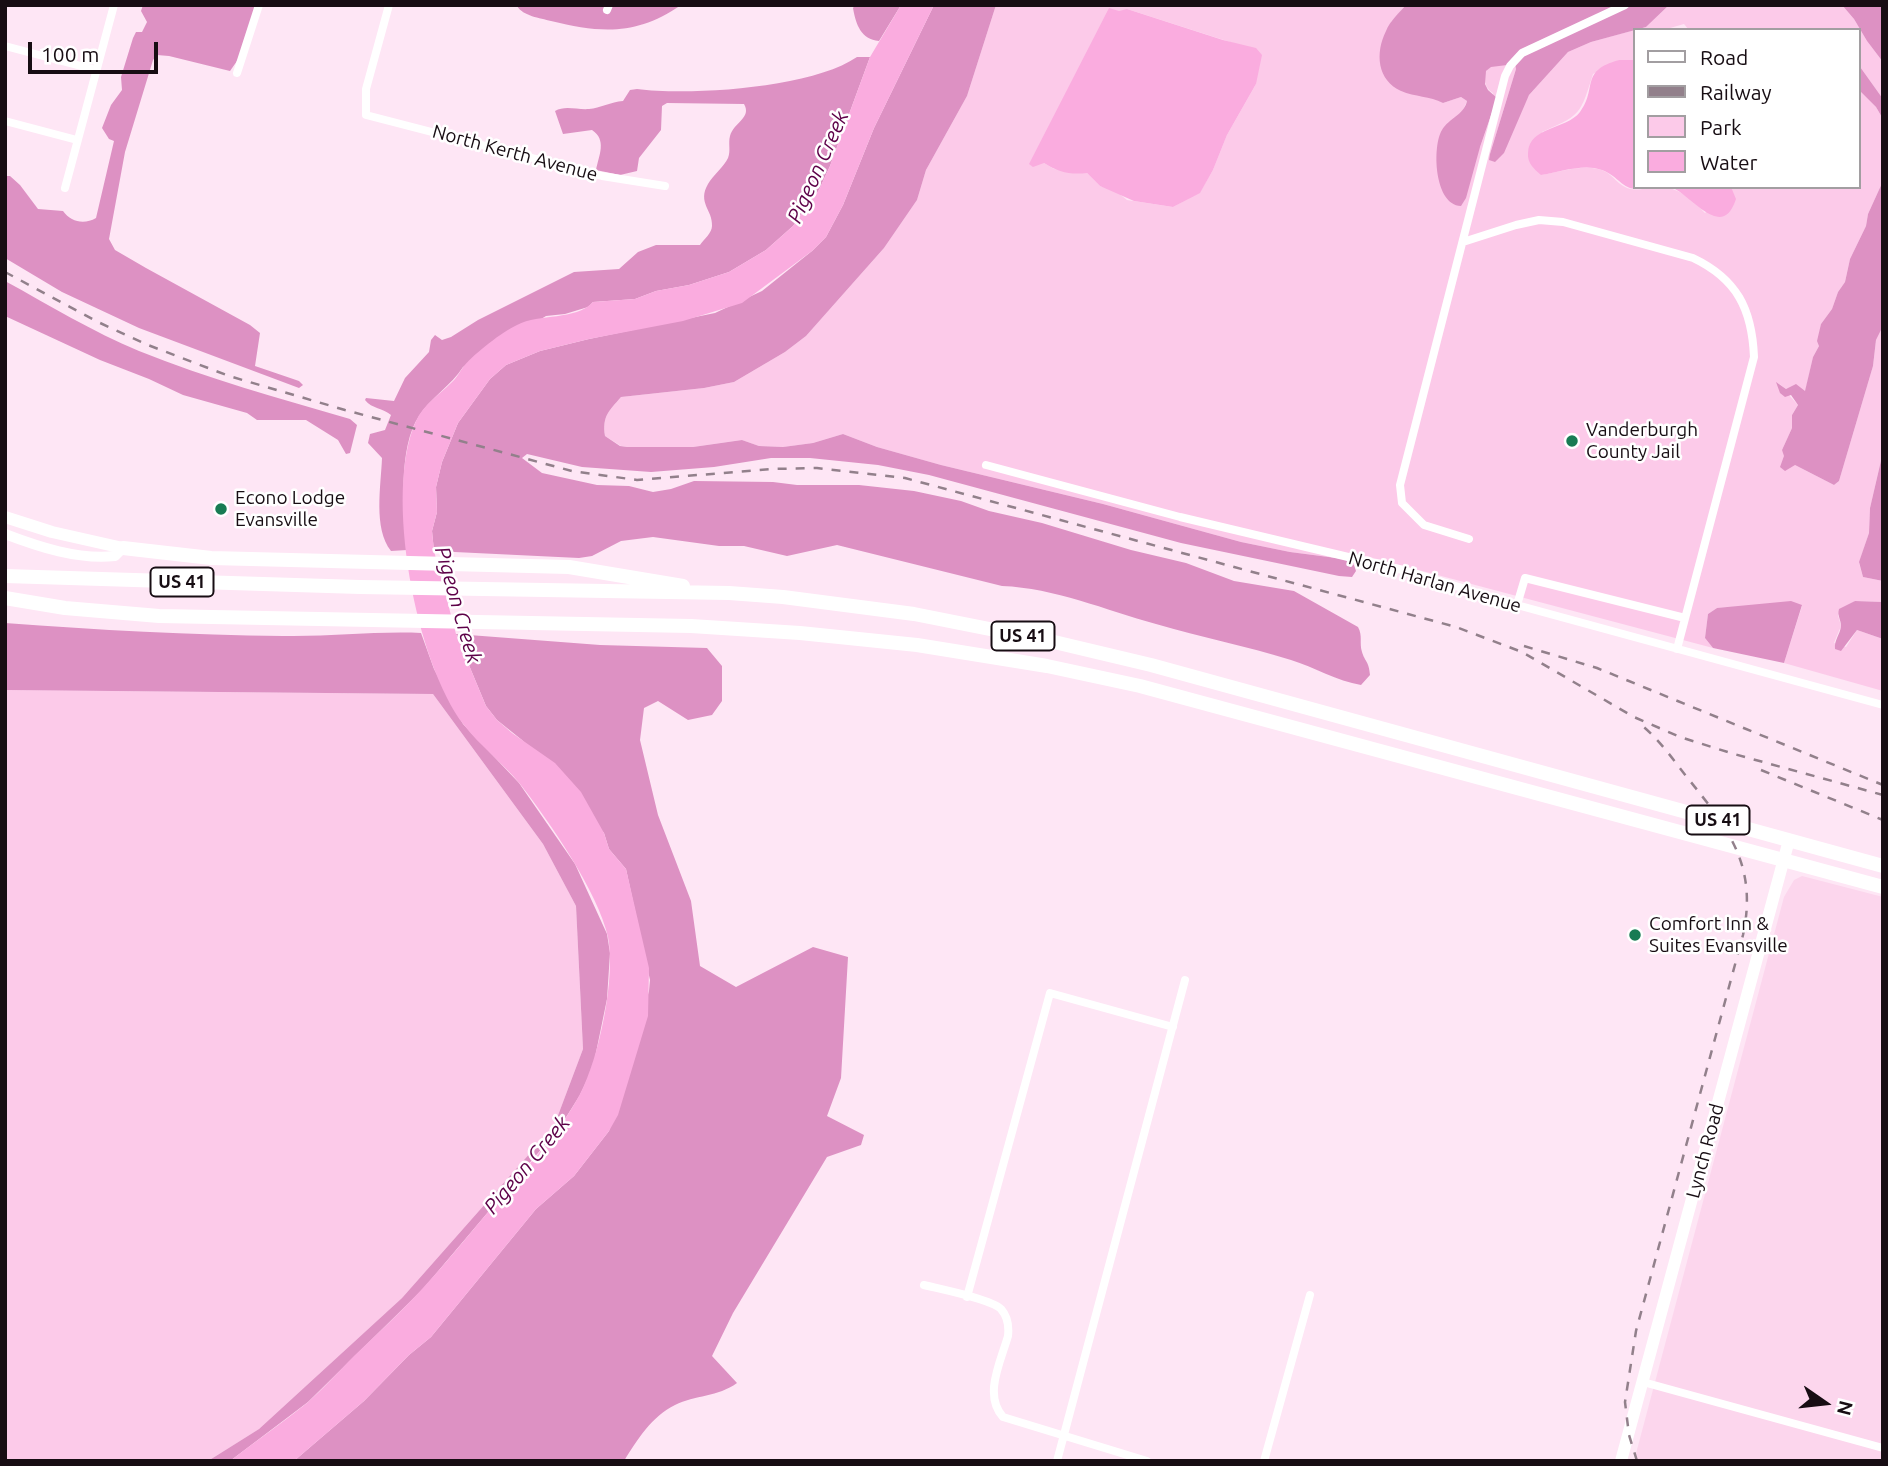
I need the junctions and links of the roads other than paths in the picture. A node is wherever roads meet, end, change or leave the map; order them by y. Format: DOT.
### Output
graph roads {
  1 [pos="114,5"];
  2 [pos="259,5"];
  3 [pos="389,5"];
  4 [pos="1625,5"];
  5 [pos="5,46"];
  6 [pos="96,70"];
  7 [pos="237,73"];
  8 [pos="5,121"];
  9 [pos="77,140"];
  10 [pos="665,186"];
  11 [pos="65,188"];
  12 [pos="1463,242"];
  13 [pos="986,465"];
  14 [pos="5,517"];
  15 [pos="5,534"];
  16 [pos="1469,539"];
  17 [pos="123,548"];
  18 [pos="5,576"];
  19 [pos="729,593"];
  20 [pos="5,598"];
  21 [pos="1517,605"];
  22 [pos="5,607"];
  23 [pos="65,608"];
  24 [pos="1685,618"];
  25 [pos="1677,649"];
  26 [pos="1883,705"];
  27 [pos="1789,840"];
  28 [pos="1784,861"];
  29 [pos="1883,866"];
  30 [pos="1883,887"];
  31 [pos="1185,980"];
  32 [pos="1173,1027"];
  33 [pos="924,1285"];
  34 [pos="1310,1296"];
  35 [pos="967,1297"];
  36 [pos="1643,1382"];
  37 [pos="1062,1436"];
  38 [pos="1883,1448"];
  39 [pos="1057,1461"];
  40 [pos="1147,1461"];
  41 [pos="1264,1461"];
  42 [pos="1621,1461"];
  1 -- 6 [label="street"];
  2 -- 7 [label="street"];
  3 -- 10 [label="street, North Kerth Avenue"];
  4 -- 12 [label="street"];
  5 -- 6 [label="street"];
  6 -- 9 [label="street"];
  8 -- 9 [label="street"];
  9 -- 11 [label="street"];
  12 -- 16 [label="street"];
  12 -- 24 [label="street"];
  13 -- 21 [label="street, North Harlan Avenue"];
  14 -- 17 [label="main road"];
  15 -- 17 [label="street"];
  17 -- 19 [label="highway"];
  18 -- 19 [label="highway, US 41"];
  19 -- 27 [label="highway, US 41"];
  20 -- 23 [label="highway, US 41"];
  21 -- 24 [label="street"];
  21 -- 25 [label="street, North Harlan Avenue"];
  22 -- 23 [label="highway"];
  23 -- 28 [label="highway, US 41"];
  24 -- 25 [label="street"];
  25 -- 26 [label="street, North Harlan Avenue"];
  27 -- 28 [label="main road, Lynch Road"];
  27 -- 29 [label="highway, US 41"];
  28 -- 30 [label="highway, US 41"];
  28 -- 36 [label="main road, Lynch Road"];
  31 -- 32 [label="street"];
  32 -- 35 [label="street"];
  32 -- 37 [label="street"];
  33 -- 35 [label="street"];
  34 -- 41 [label="street"];
  35 -- 37 [label="street"];
  36 -- 38 [label="street"];
  36 -- 42 [label="main road, Lynch Road"];
  37 -- 39 [label="street"];
  37 -- 40 [label="street"];
}
